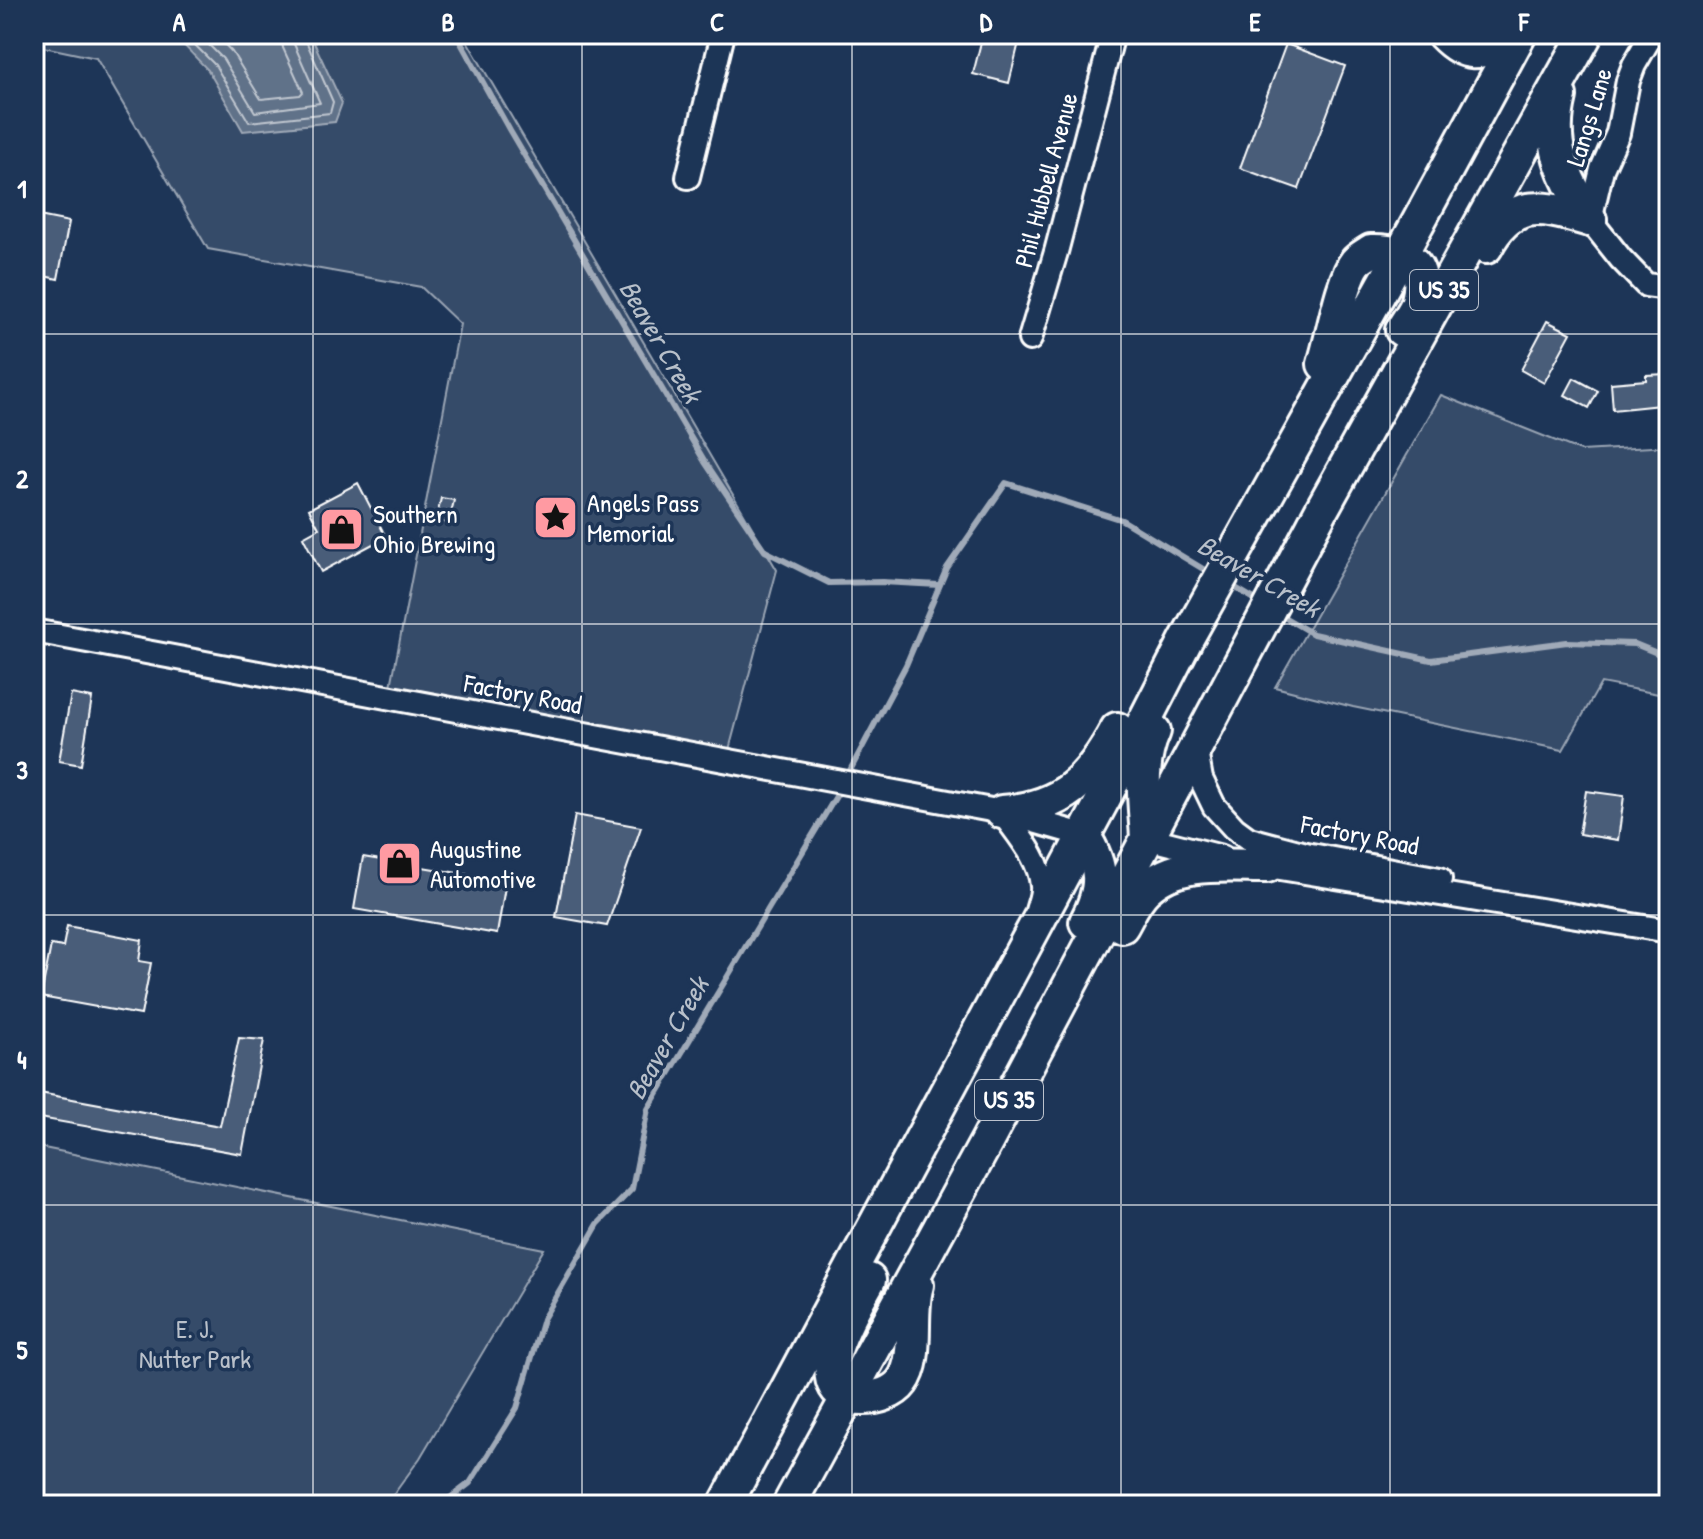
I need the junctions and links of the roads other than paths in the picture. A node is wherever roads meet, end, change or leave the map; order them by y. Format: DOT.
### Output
graph roads {
  1 [pos="723,34"];
  2 [pos="1113,34"];
  3 [pos="1443,34"];
  4 [pos="1502,34"];
  5 [pos="1520,34"];
  6 [pos="1586,34"];
  7 [pos="1652,34"];
  8 [pos="1567,69"];
  9 [pos="688,177"];
  10 [pos="1590,220"];
  11 [pos="1401,254"];
  12 [pos="1669,288"];
  13 [pos="1030,339"];
  14 [pos="1353,452"];
  15 [pos="1267,529"];
  16 [pos="34,631"];
  17 [pos="1204,648"];
  18 [pos="1195,746"];
  19 [pos="1002,812"];
  20 [pos="1083,835"];
  21 [pos="1147,838"];
  22 [pos="1267,866"];
  23 [pos="1568,913"];
  24 [pos="1034,927"];
  25 [pos="1669,931"];
  26 [pos="988,1139"];
  27 [pos="928,1251"];
  28 [pos="868,1361"];
  29 [pos="847,1396"];
  30 [pos="725,1505"];
  31 [pos="789,1505"];
  1 -- 9 [label="street"];
  2 -- 13 [label="street, Phil Hubbell Avenue"];
  3 -- 4 [label="highway"];
  5 -- 11 [label="highway, US 35"];
  6 -- 8 [label="highway, US 35"];
  7 -- 10 [label="street, Langs Lane"];
  8 -- 10 [label="highway"];
  8 -- 14 [label="highway, US 35"];
  10 -- 12 [label="street"];
  10 -- 14 [label="highway"];
  11 -- 15 [label="highway"];
  11 -- 15 [label="highway, US 35"];
  14 -- 15 [label="highway, US 35"];
  15 -- 17 [label="highway, US 35"];
  15 -- 17 [label="highway, US 35"];
  16 -- 19 [label="street, Factory Road"];
  17 -- 18 [label="highway, US 35"];
  17 -- 19 [label="highway"];
  17 -- 20 [label="highway, US 35"];
  17 -- 21 [label="highway"];
  18 -- 21 [label="highway, US 35"];
  18 -- 23 [label="street, Factory Road"];
  19 -- 20 [label="street, Factory Road"];
  19 -- 24 [label="street"];
  20 -- 24 [label="highway, US 35"];
  20 -- 28 [label="highway"];
  21 -- 22 [label="street, Factory Road"];
  21 -- 26 [label="highway, US 35"];
  22 -- 23 [label="street, Factory Road"];
  22 -- 26 [label="highway"];
  23 -- 25 [label="street, Factory Road"];
  24 -- 29 [label="highway"];
  24 -- 30 [label="highway, US 35"];
  26 -- 27 [label="highway, US 35"];
  27 -- 28 [label="highway, US 35"];
  27 -- 29 [label="highway"];
  28 -- 29 [label="highway, US 35"];
  29 -- 31 [label="highway, US 35"];
}
